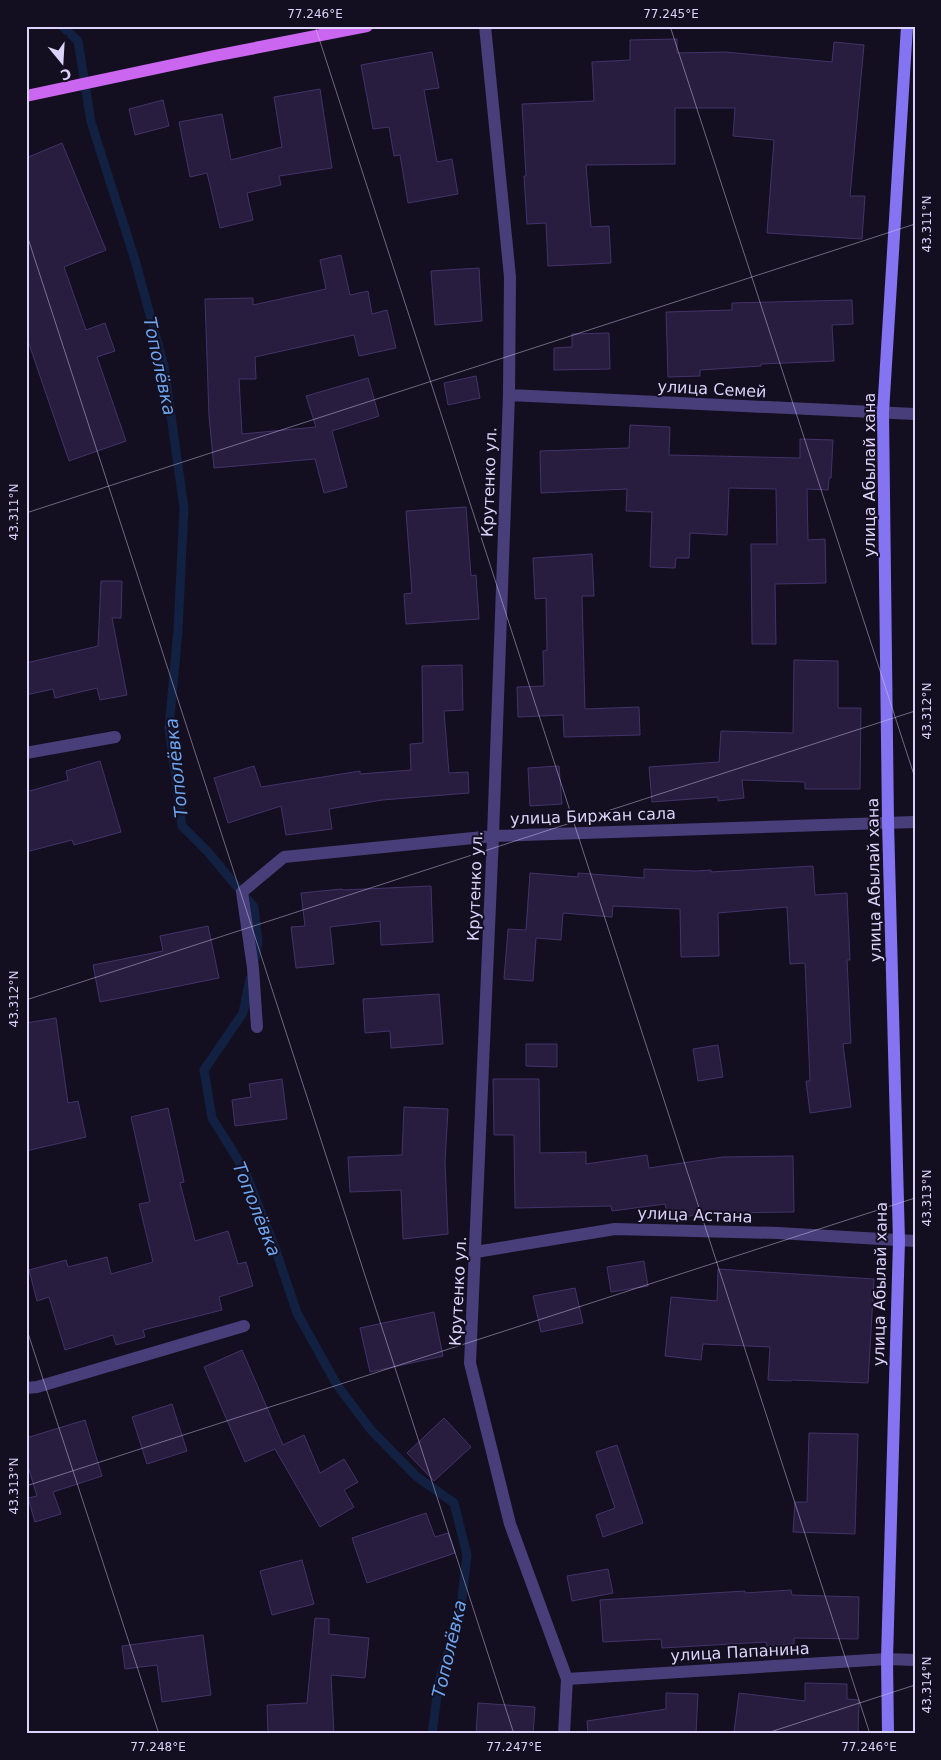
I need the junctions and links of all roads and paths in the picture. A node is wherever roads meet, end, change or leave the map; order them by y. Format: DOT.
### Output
graph roads {
  1 [pos="367,26"];
  2 [pos="485,26"];
  3 [pos="907,26"];
  4 [pos="26,96"];
  5 [pos="509,395"];
  6 [pos="883,413"];
  7 [pos="915,414"];
  8 [pos="115,737"];
  9 [pos="26,753"];
  10 [pos="888,822"];
  11 [pos="915,822"];
  12 [pos="493,836"];
  13 [pos="257,1027"];
  14 [pos="899,1241"];
  15 [pos="915,1242"];
  16 [pos="476,1252"];
  17 [pos="244,1326"];
  18 [pos="26,1388"];
  19 [pos="888,1659"];
  20 [pos="915,1660"];
  21 [pos="567,1679"];
  22 [pos="564,1734"];
  23 [pos="888,1734"];
  1 -- 4 [label="main road"];
  2 -- 5 [label="street, Крутенко ул."];
  3 -- 6 [label="street, улица Абылай хана"];
  5 -- 6 [label="street, улица Семей"];
  5 -- 12 [label="street, Крутенко ул."];
  6 -- 7 [label="street, улица Семей"];
  6 -- 10 [label="street, улица Абылай хана"];
  8 -- 9 [label="street"];
  10 -- 11 [label="street, улица Биржан сала"];
  10 -- 12 [label="street, улица Биржан сала"];
  10 -- 14 [label="street, улица Абылай хана"];
  12 -- 13 [label="street, улица Биржан сала"];
  12 -- 16 [label="street, Крутенко ул."];
  14 -- 15 [label="street, улица Астана"];
  14 -- 16 [label="street, улица Астана"];
  14 -- 19 [label="street, улица Абылай хана"];
  16 -- 21 [label="street, Крутенко ул."];
  17 -- 18 [label="street"];
  19 -- 20 [label="street, улица Папанина"];
  19 -- 21 [label="street, улица Папанина"];
  19 -- 23 [label="street, улица Абылай хана"];
  21 -- 22 [label="street, Крутенко ул."];
}
